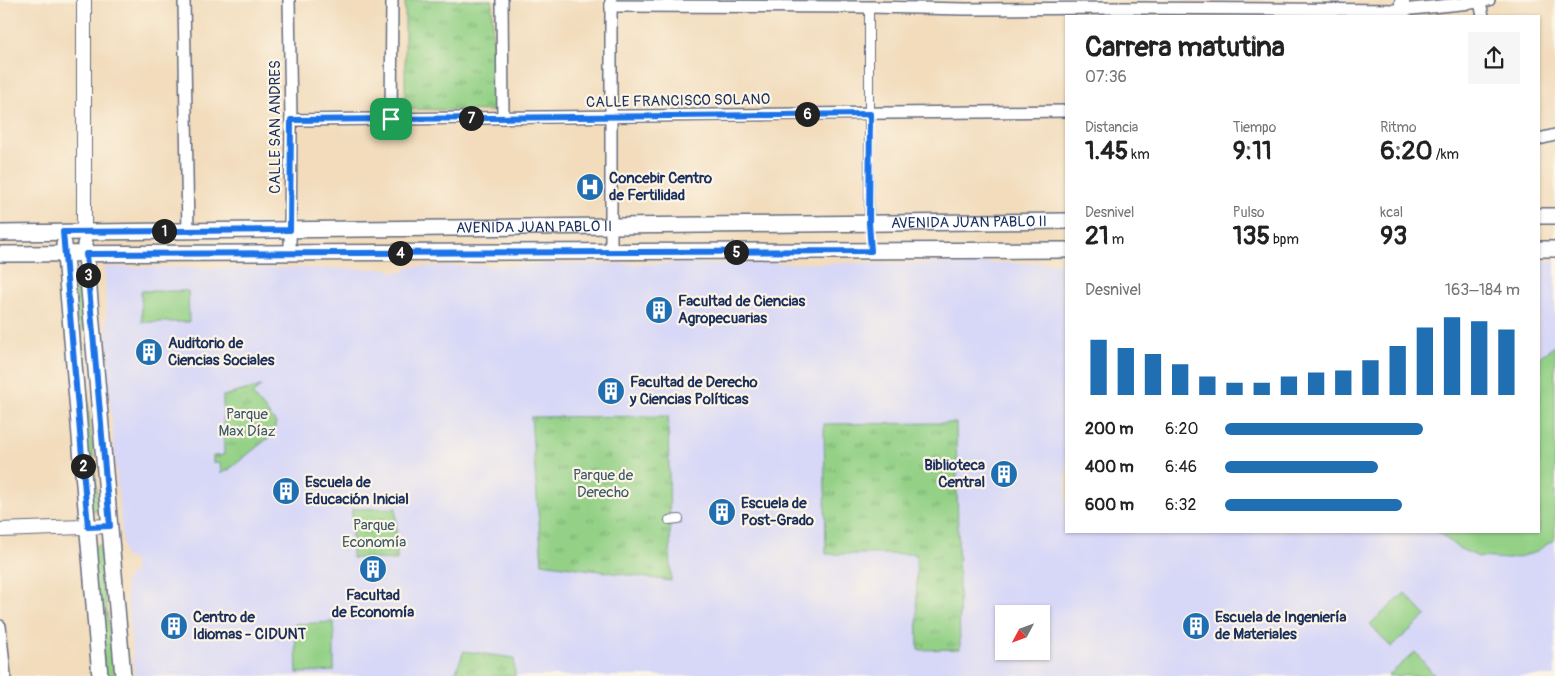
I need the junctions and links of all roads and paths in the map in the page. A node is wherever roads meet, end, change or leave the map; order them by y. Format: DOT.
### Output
graph roads {
  1 [pos="84,0"];
  2 [pos="184,0"];
  3 [pos="289,0"];
  4 [pos="392,0"];
  5 [pos="502,0"];
  6 [pos="1485,1"];
  7 [pos="611,3"];
  8 [pos="721,3"];
  9 [pos="948,4"];
  10 [pos="1285,4"];
  11 [pos="869,7"];
  12 [pos="1402,9"];
  13 [pos="1123,12"];
  14 [pos="1483,15"];
  15 [pos="1065,111"];
  16 [pos="870,114"];
  17 [pos="611,117"];
  18 [pos="503,118"];
  19 [pos="391,119"];
  20 [pos="291,120"];
  21 [pos="1555,135"];
  22 [pos="1540,139"];
  23 [pos="1540,216"];
  24 [pos="1555,216"];
  25 [pos="1065,221"];
  26 [pos="869,223"];
  27 [pos="612,226"];
  28 [pos="290,230"];
  29 [pos="188,231"];
  30 [pos="63,232"];
  31 [pos="84,232"];
  32 [pos="0,233"];
  33 [pos="1540,249"];
  34 [pos="1555,249"];
  35 [pos="1065,250"];
  36 [pos="871,251"];
  37 [pos="612,252"];
  38 [pos="290,253"];
  39 [pos="0,254"];
  40 [pos="65,254"];
  41 [pos="86,254"];
  42 [pos="679,519"];
  43 [pos="670,520"];
  44 [pos="110,526"];
  45 [pos="88,527"];
  46 [pos="0,530"];
  47 [pos="0,626"];
  48 [pos="0,631"];
  49 [pos="5,676"];
  50 [pos="100,676"];
  51 [pos="123,676"];
  1 -- 31 [label="street"];
  2 -- 29 [label="street"];
  3 -- 20 [label="street, CALLE SAN ANDRES"];
  4 -- 19 [label="street"];
  5 -- 18 [label="street"];
  6 -- 12 [label="street"];
  6 -- 14 [label="street"];
  7 -- 8 [label="street"];
  7 -- 17 [label="street"];
  8 -- 11 [label="street"];
  9 -- 11 [label="street"];
  9 -- 13 [label="street"];
  10 -- 12 [label="street"];
  10 -- 13 [label="street"];
  11 -- 16 [label="street"];
  15 -- 16 [label="street, CALLE FRANCISCO SOLANO"];
  16 -- 17 [label="street, CALLE FRANCISCO SOLANO"];
  16 -- 26 [label="street"];
  17 -- 18 [label="street, CALLE FRANCISCO SOLANO"];
  17 -- 27 [label="street"];
  18 -- 19 [label="street, CALLE FRANCISCO SOLANO"];
  19 -- 20 [label="street, CALLE FRANCISCO SOLANO"];
  20 -- 28 [label="street, CALLE SAN ANDRES"];
  21 -- 22 [label="street"];
  23 -- 24 [label="main road"];
  25 -- 26 [label="main road, AVENIDA JUAN PABLO II"];
  26 -- 27 [label="main road, AVENIDA JUAN PABLO II"];
  26 -- 36 [label="main road"];
  27 -- 28 [label="main road, AVENIDA JUAN PABLO II"];
  27 -- 37 [label="street"];
  28 -- 29 [label="main road, AVENIDA JUAN PABLO II"];
  28 -- 38 [label="street, CALLE SAN ANDRES"];
  29 -- 31 [label="main road, AVENIDA JUAN PABLO II"];
  30 -- 31 [label="main road, AVENIDA JUAN PABLO II"];
  30 -- 32 [label="main road, AVENIDA JUAN PABLO II"];
  30 -- 40 [label="main road"];
  31 -- 41 [label="main road"];
  33 -- 34 [label="main road"];
  35 -- 36 [label="main road, AVENIDA JUAN PABLO II"];
  36 -- 37 [label="main road, AVENIDA JUAN PABLO II"];
  37 -- 38 [label="main road, AVENIDA JUAN PABLO II"];
  38 -- 41 [label="main road, AVENIDA JUAN PABLO II"];
  39 -- 40 [label="main road, AVENIDA JUAN PABLO II"];
  40 -- 41 [label="main road, AVENIDA JUAN PABLO II"];
  40 -- 45 [label="main road"];
  41 -- 44 [label="main road"];
  42 -- 43 [label="street"];
  44 -- 45 [label="street"];
  44 -- 51 [label="main road"];
  45 -- 46 [label="street"];
  45 -- 50 [label="main road"];
  47 -- 48 [label="street"];
  48 -- 49 [label="street"];
}
